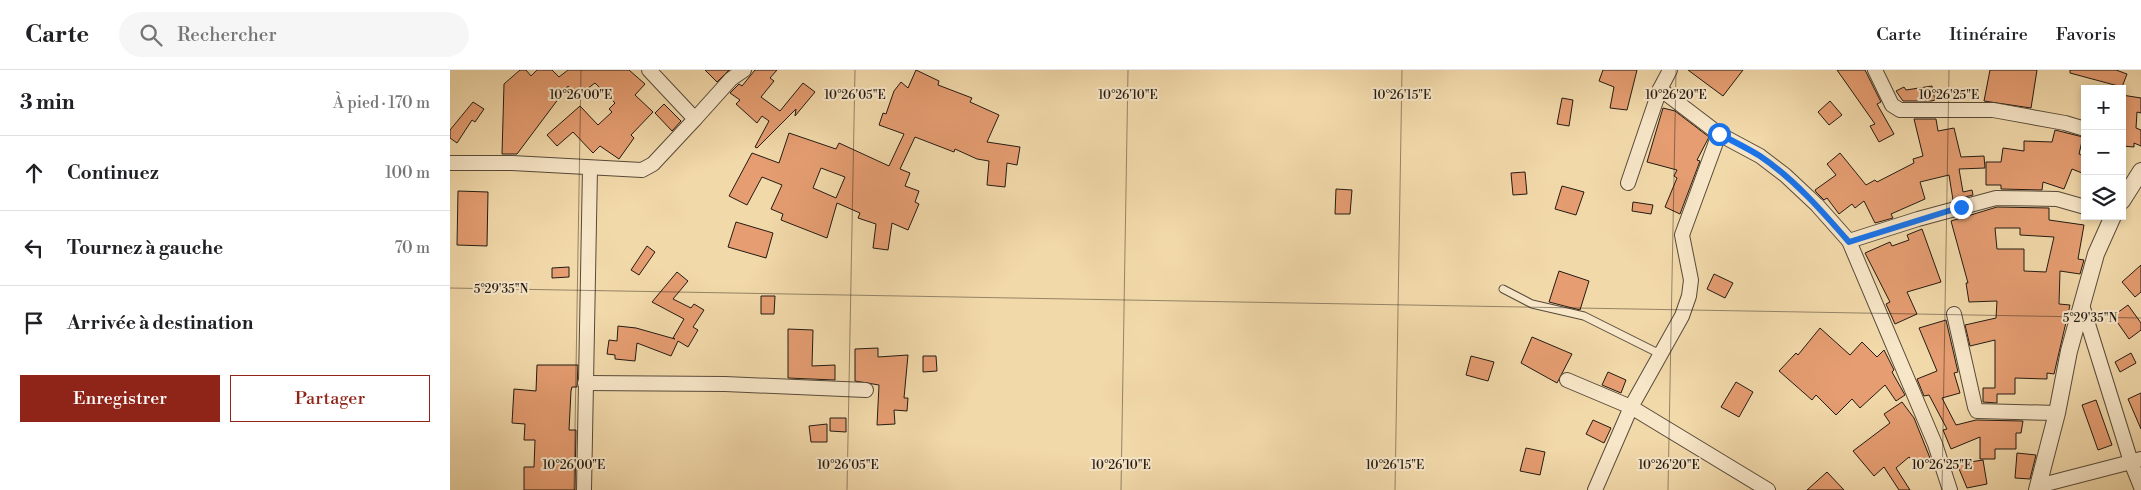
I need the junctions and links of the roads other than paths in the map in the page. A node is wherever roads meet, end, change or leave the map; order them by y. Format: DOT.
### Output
graph roads {
  1 [pos="649,70"];
  2 [pos="744,70"];
  3 [pos="1670,70"];
  4 [pos="1875,70"];
  5 [pos="1660,90"];
  6 [pos="695,119"];
  7 [pos="2081,128"];
  8 [pos="1719,134"];
  9 [pos="450,163"];
  10 [pos="590,168"];
  11 [pos="2141,171"];
  12 [pos="1628,183"];
  13 [pos="2126,190"];
  14 [pos="2081,206"];
  15 [pos="2111,220"];
  16 [pos="1849,242"];
  17 [pos="1503,289"];
  18 [pos="2083,308"];
  19 [pos="1954,314"];
  20 [pos="1660,354"];
  21 [pos="1566,380"];
  22 [pos="585,383"];
  23 [pos="866,390"];
  24 [pos="1631,407"];
  25 [pos="2057,413"];
  26 [pos="2136,460"];
  27 [pos="2141,487"];
  28 [pos="2037,488"];
  29 [pos="584,490"];
  30 [pos="1595,490"];
  31 [pos="1768,490"];
  32 [pos="1950,490"];
  1 -- 6 [label="street"];
  2 -- 6 [label="street"];
  3 -- 5 [label="street"];
  4 -- 7 [label="street"];
  5 -- 8 [label="street"];
  5 -- 12 [label="street"];
  6 -- 10 [label="street"];
  8 -- 16 [label="street"];
  8 -- 20 [label="street"];
  9 -- 10 [label="street"];
  10 -- 22 [label="street"];
  11 -- 13 [label="street"];
  14 -- 16 [label="street"];
  15 -- 18 [label="street"];
  16 -- 32 [label="street"];
  17 -- 20 [label="lane"];
  18 -- 25 [label="street"];
  18 -- 26 [label="street"];
  19 -- 25 [label="street"];
  20 -- 24 [label="street"];
  21 -- 24 [label="street"];
  22 -- 23 [label="street"];
  22 -- 29 [label="street"];
  24 -- 30 [label="street"];
  24 -- 31 [label="street"];
  25 -- 28 [label="street"];
  26 -- 27 [label="street"];
  26 -- 28 [label="street"];
}
